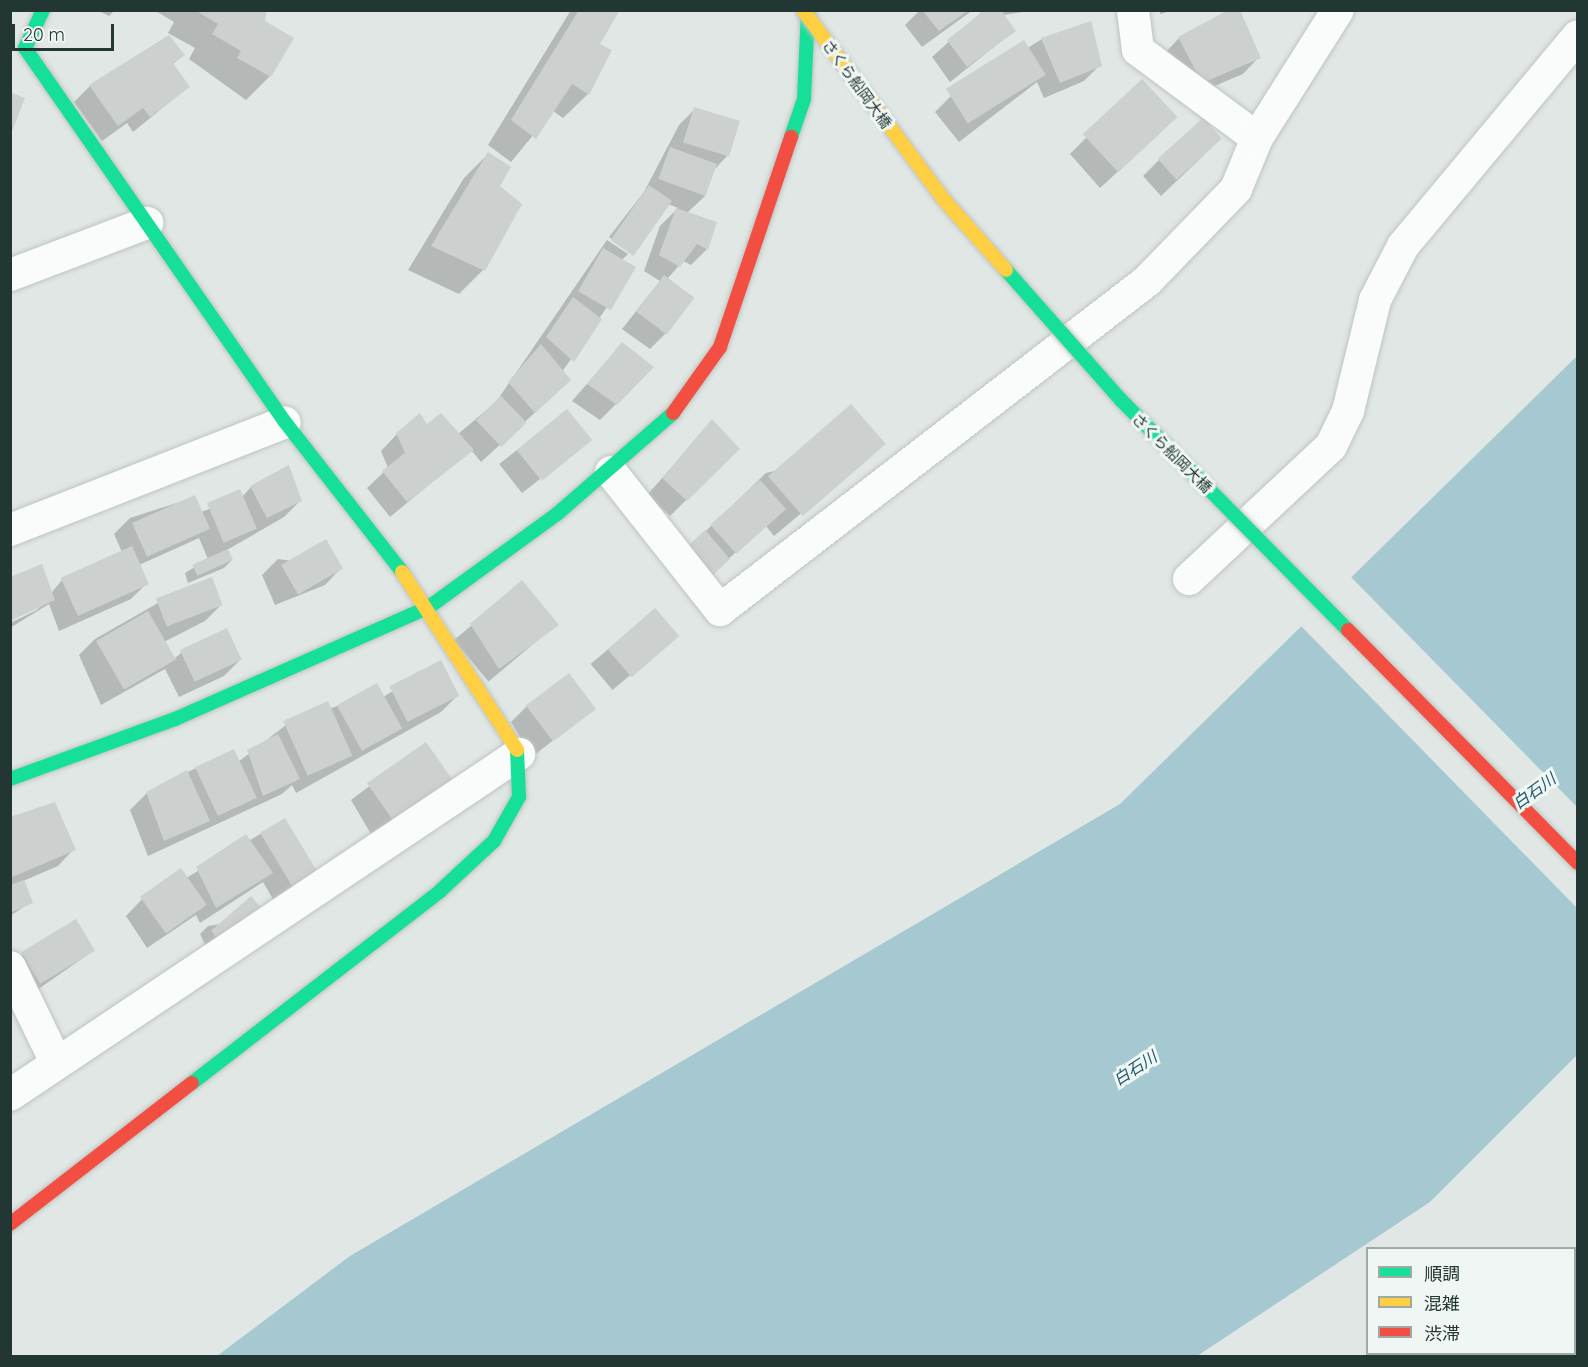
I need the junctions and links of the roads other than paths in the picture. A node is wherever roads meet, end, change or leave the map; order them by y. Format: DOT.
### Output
graph roads {
  1 [pos="43,10"];
  2 [pos="803,10"];
  3 [pos="808,10"];
  4 [pos="1133,10"];
  5 [pos="1338,10"];
  6 [pos="1578,36"];
  7 [pos="18,50"];
  8 [pos="1257,138"];
  9 [pos="147,223"];
  10 [pos="10,275"];
  11 [pos="285,422"];
  12 [pos="611,472"];
  13 [pos="10,530"];
  14 [pos="1189,579"];
  15 [pos="429,607"];
  16 [pos="519,754"];
  17 [pos="10,779"];
  18 [pos="1578,863"];
  19 [pos="10,968"];
  20 [pos="56,1062"];
  21 [pos="10,1095"];
  22 [pos="10,1224"];
  1 -- 7 [label="street"];
  2 -- 18 [label="street, さくら船岡大橋, bridge"];
  3 -- 12 [label="street"];
  4 -- 8 [label="street"];
  5 -- 8 [label="street"];
  6 -- 14 [label="street"];
  7 -- 9 [label="street"];
  8 -- 12 [label="street"];
  9 -- 10 [label="street"];
  9 -- 11 [label="street"];
  11 -- 13 [label="street"];
  11 -- 15 [label="street"];
  12 -- 15 [label="street"];
  15 -- 16 [label="street"];
  15 -- 17 [label="street"];
  16 -- 20 [label="street"];
  16 -- 22 [label="street"];
  19 -- 20 [label="street"];
  20 -- 21 [label="street"];
}
